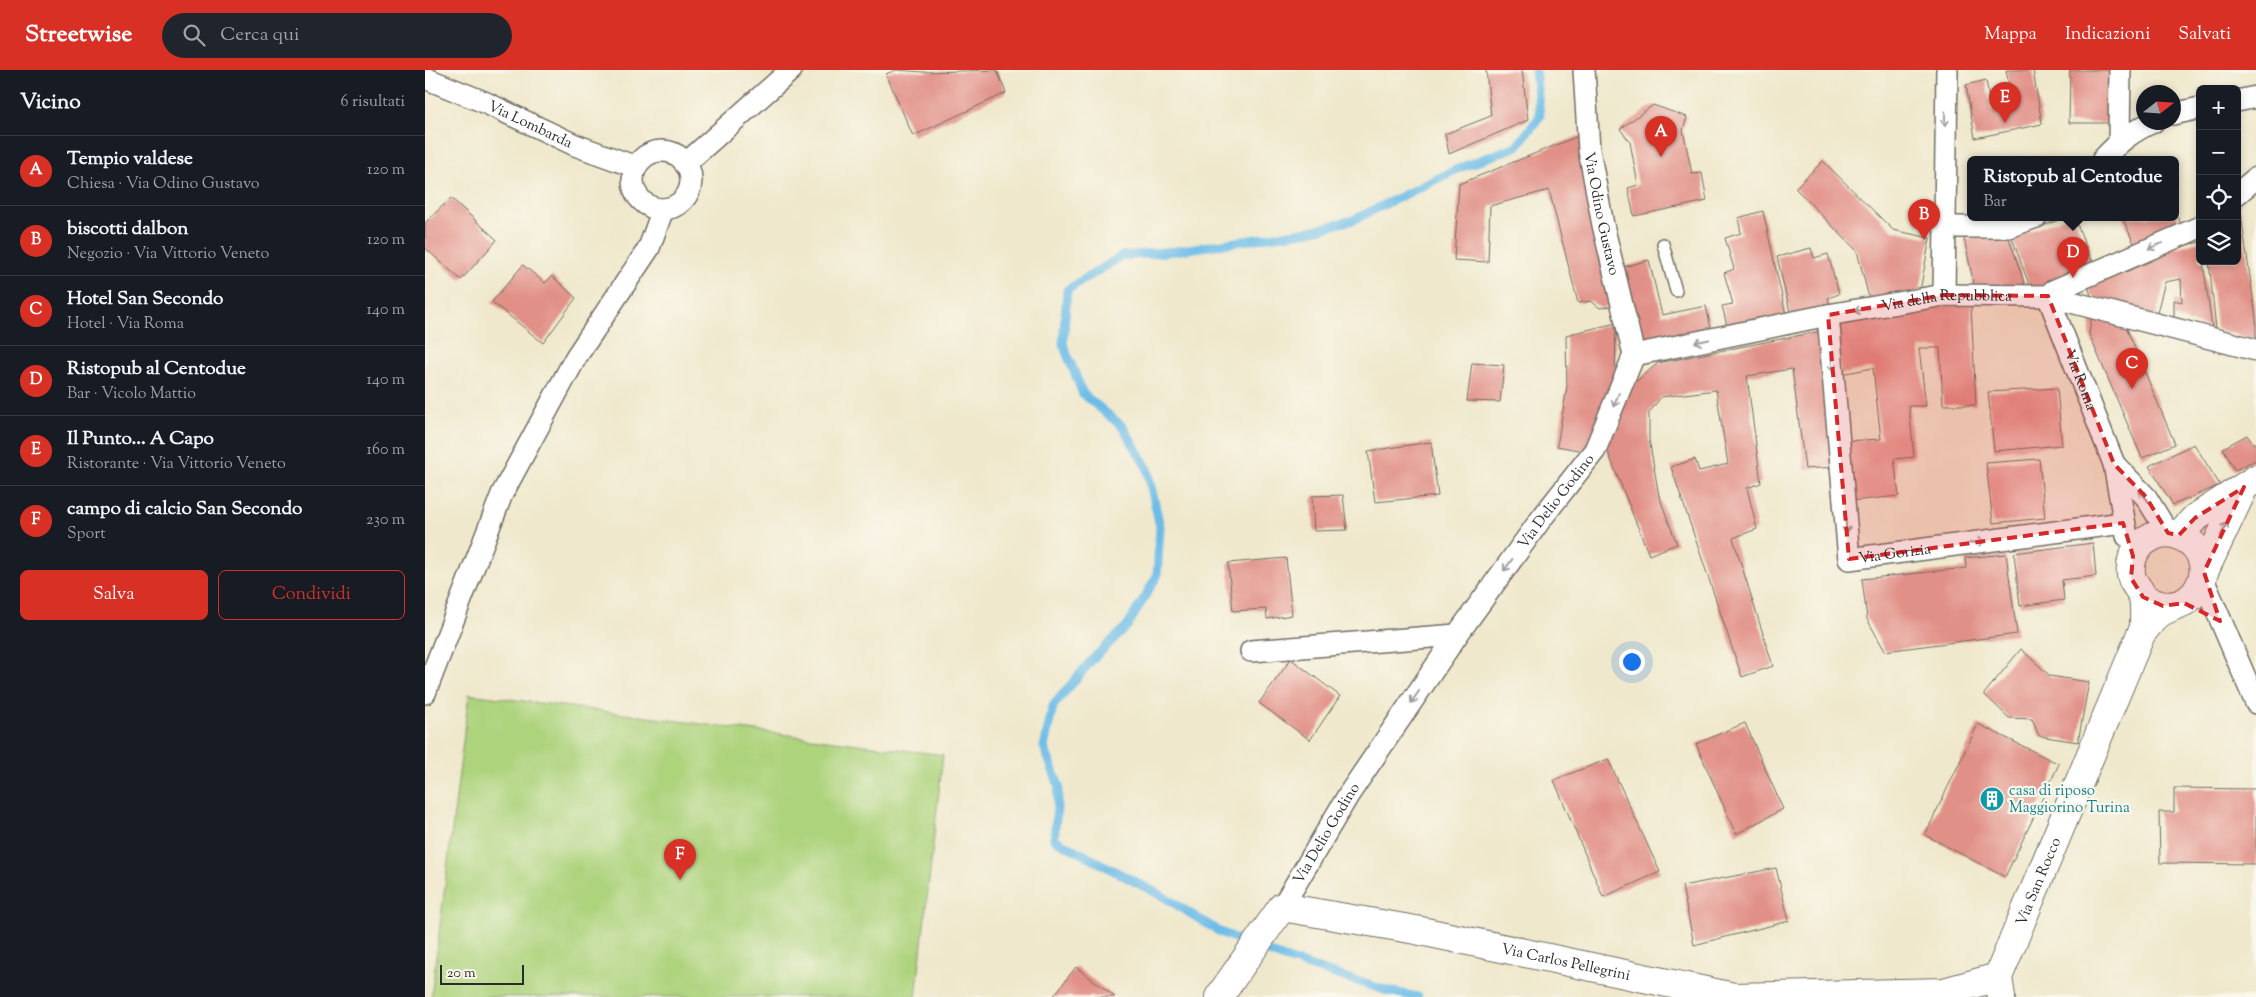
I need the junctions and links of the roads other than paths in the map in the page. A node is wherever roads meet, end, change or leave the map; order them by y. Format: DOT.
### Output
graph roads {
  1 [pos="791,70"];
  2 [pos="1584,70"];
  3 [pos="1947,70"];
  4 [pos="2120,70"];
  5 [pos="425,78"];
  6 [pos="2256,97"];
  7 [pos="2241,100"];
  8 [pos="2196,109"];
  9 [pos="2181,112"];
  10 [pos="2137,130"];
  11 [pos="2119,142"];
  12 [pos="2106,156"];
  13 [pos="685,164"];
  14 [pos="636,167"];
  15 [pos="2256,178"];
  16 [pos="2241,191"];
  17 [pos="663,209"];
  18 [pos="2025,221"];
  19 [pos="1944,227"];
  20 [pos="2196,229"];
  21 [pos="1663,244"];
  22 [pos="1676,291"];
  23 [pos="1944,295"];
  24 [pos="2048,296"];
  25 [pos="1828,315"];
  26 [pos="2256,350"];
  27 [pos="1634,355"];
  28 [pos="2114,464"];
  29 [pos="2250,483"];
  30 [pos="2123,523"];
  31 [pos="2173,534"];
  32 [pos="2133,556"];
  33 [pos="2203,575"];
  34 [pos="2143,597"];
  35 [pos="2179,604"];
  36 [pos="2220,621"];
  37 [pos="2144,628"];
  38 [pos="1457,635"];
  39 [pos="1251,651"];
  40 [pos="425,693"];
  41 [pos="2256,703"];
  42 [pos="1282,908"];
  43 [pos="1999,987"];
  44 [pos="1219,997"];
  1 -- 13 [label="street"];
  2 -- 27 [label="street, Via Odino Gustavo"];
  3 -- 19 [label="street, one-way"];
  4 -- 11 [label="street"];
  5 -- 14 [label="street, Via Lombarda"];
  6 -- 7 [label="street"];
  8 -- 9 [label="street"];
  10 -- 11 [label="street"];
  11 -- 12 [label="street"];
  13 -- 14 [label="street"];
  13 -- 17 [label="street"];
  14 -- 17 [label="street"];
  15 -- 16 [label="street"];
  17 -- 40 [label="street"];
  18 -- 19 [label="street"];
  19 -- 23 [label="street"];
  20 -- 24 [label="street, one-way"];
  21 -- 22 [label="lane"];
  23 -- 24 [label="street, Via della Repubblica"];
  23 -- 25 [label="street, Via della Repubblica, one-way"];
  24 -- 26 [label="street, Via della Repubblica"];
  24 -- 28 [label="street, Via Roma"];
  25 -- 27 [label="street, Via della Repubblica, one-way"];
  25 -- 30 [label="street, Via Gorizia, one-way"];
  27 -- 38 [label="street, Via Delio Godino, one-way"];
  28 -- 30 [label="street, Via Roma"];
  31 -- 28 [label="street, Via Roma, one-way"];
  29 -- 31 [label="street"];
  33 -- 29 [label="street, one-way"];
  30 -- 32 [label="street, Via Roma"];
  31 -- 32 [label="street"];
  31 -- 33 [label="street"];
  32 -- 34 [label="street"];
  33 -- 35 [label="street"];
  33 -- 36 [label="street"];
  34 -- 35 [label="street"];
  34 -- 37 [label="street"];
  35 -- 36 [label="street"];
  35 -- 37 [label="street"];
  36 -- 41 [label="street"];
  37 -- 43 [label="street, Via San Rocco"];
  38 -- 39 [label="street"];
  38 -- 42 [label="street, Via Delio Godino, one-way"];
  42 -- 43 [label="street, Via Carlos Pellegrini"];
  42 -- 44 [label="street"];
}
